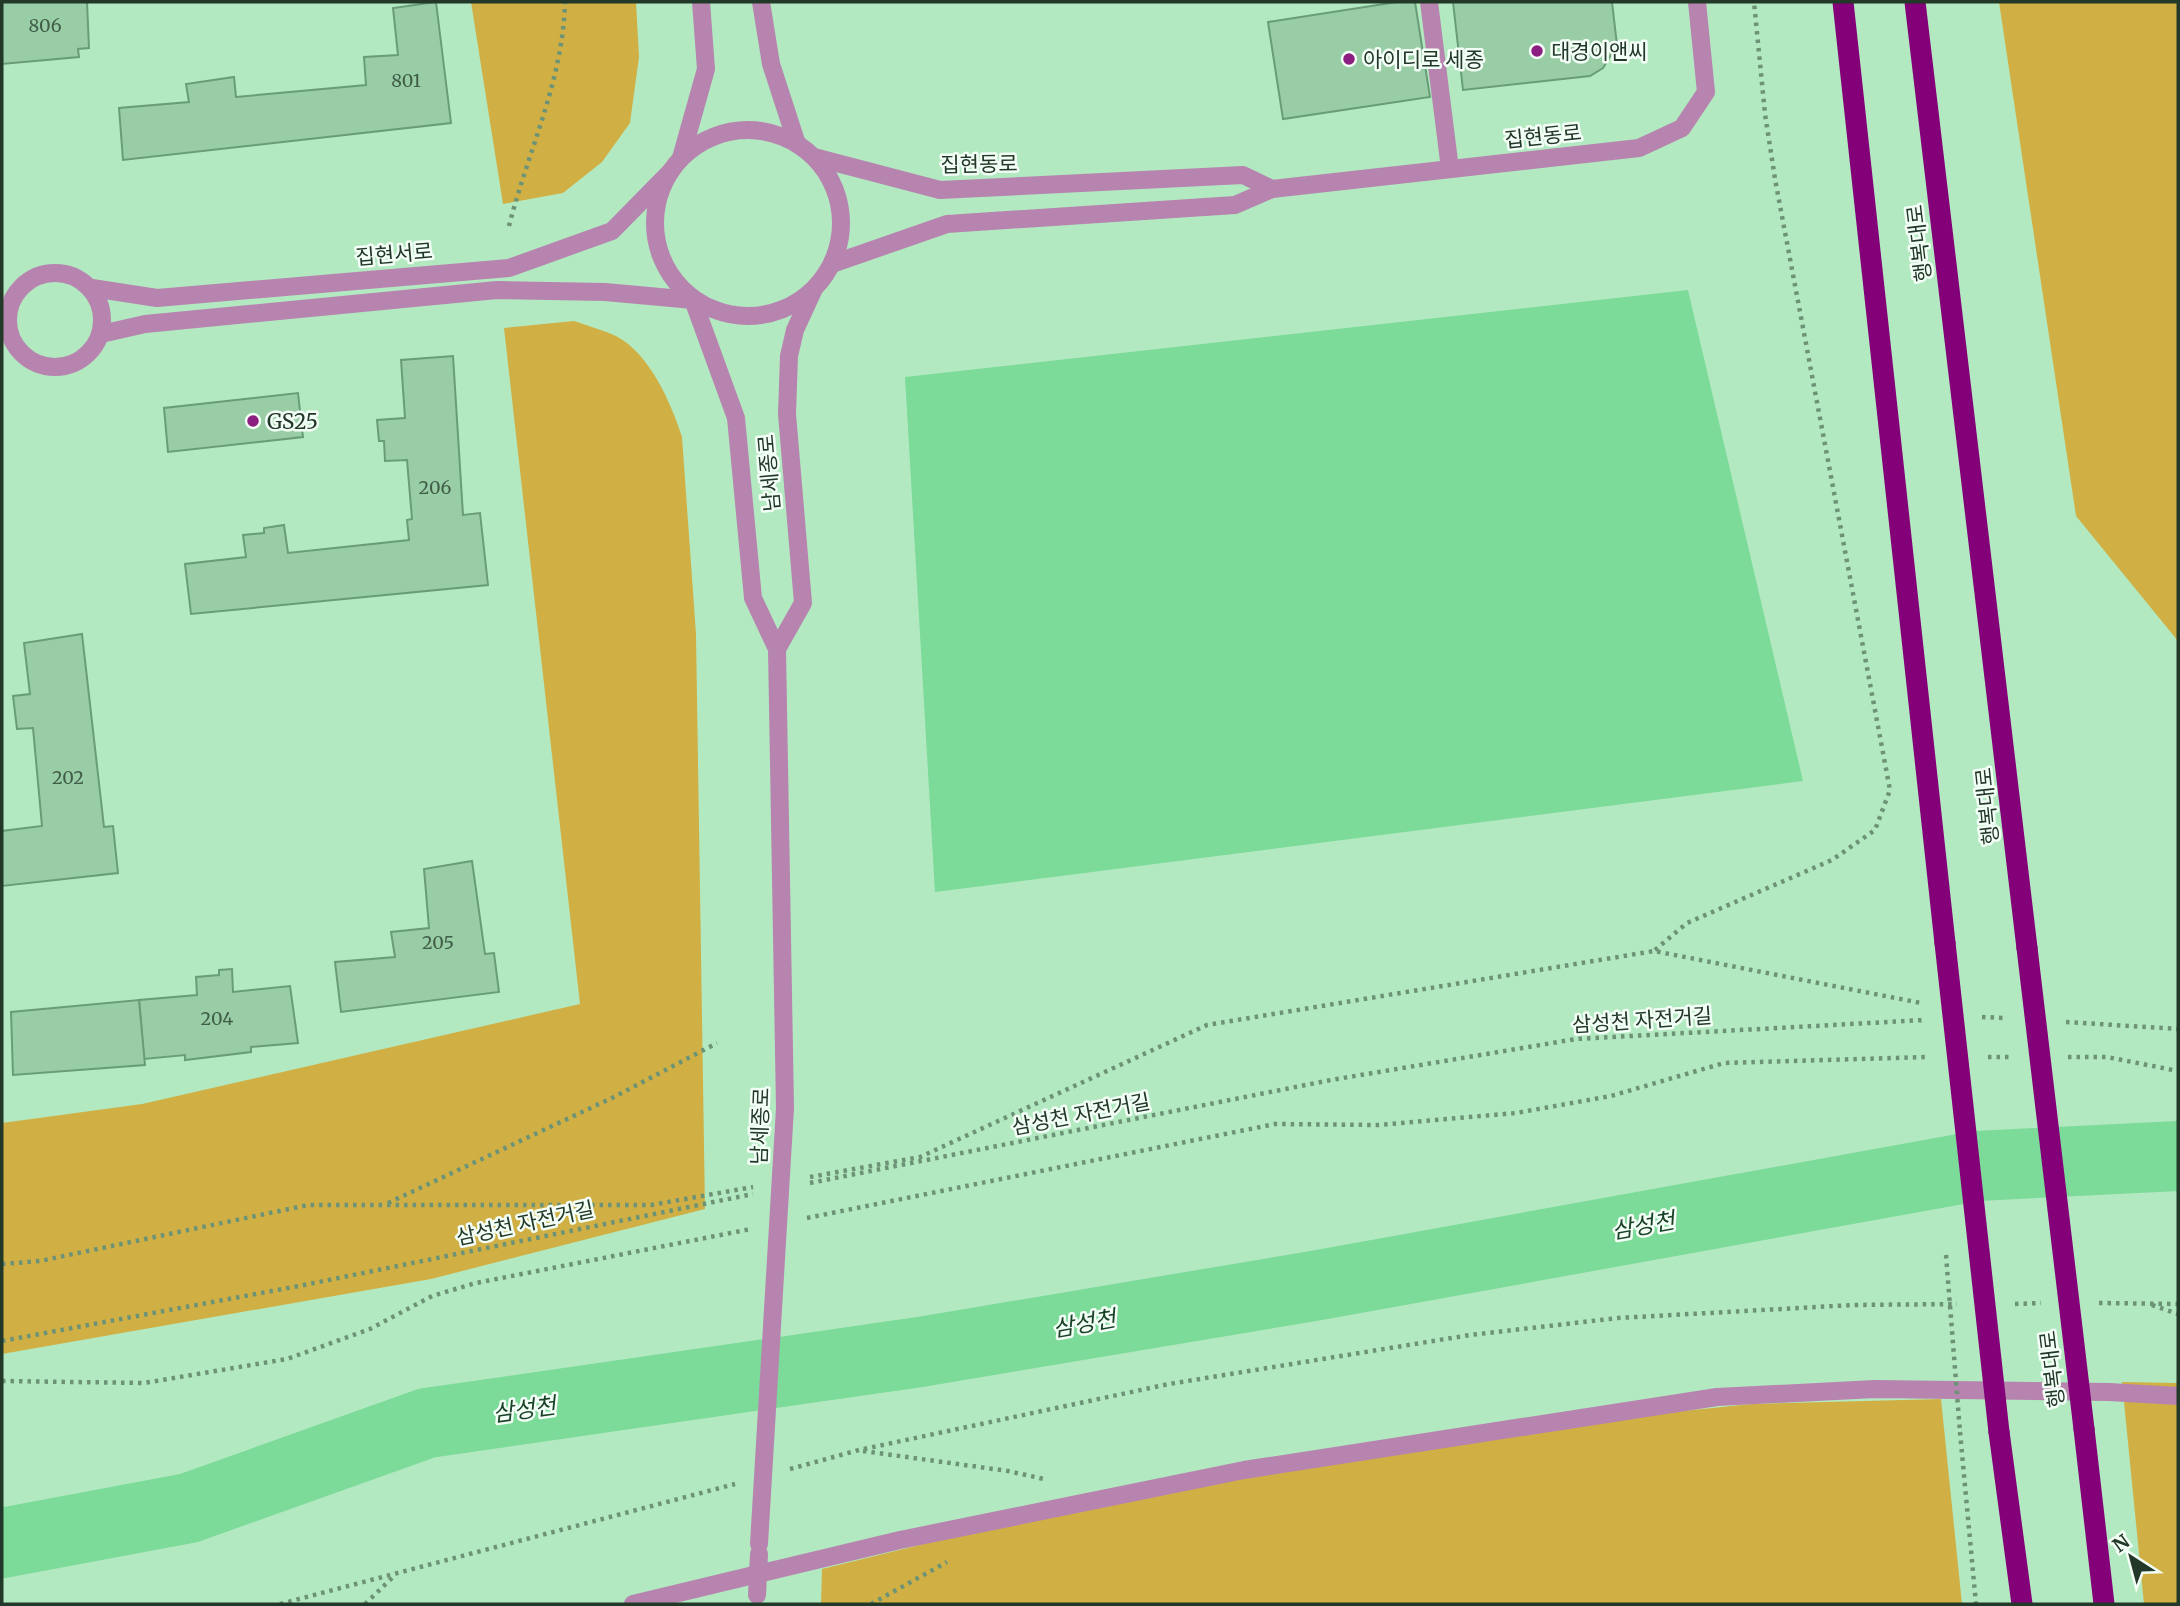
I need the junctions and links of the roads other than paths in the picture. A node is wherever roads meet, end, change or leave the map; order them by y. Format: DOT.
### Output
graph roads {
  1 [pos="701,2"];
  2 [pos="761,2"];
  3 [pos="1429,2"];
  4 [pos="1697,2"];
  5 [pos="1843,2"];
  6 [pos="1915,2"];
  7 [pos="797,144"];
  8 [pos="814,157"];
  9 [pos="676,165"];
  10 [pos="1450,169"];
  11 [pos="1272,189"];
  12 [pos="832,264"];
  13 [pos="92,288"];
  14 [pos="813,291"];
  15 [pos="9,294"];
  16 [pos="693,300"];
  17 [pos="101,334"];
  18 [pos="8,342"];
  19 [pos="777,649"];
  20 [pos="2178,1396"];
  21 [pos="756,1600"];
  22 [pos="633,1604"];
  23 [pos="2022,1604"];
  24 [pos="2104,1604"];
  1 -- 9 [label="street"];
  2 -- 7 [label="street"];
  3 -- 10 [label="street"];
  4 -- 10 [label="street, 집현동로"];
  5 -- 23 [label="highway, bridge"];
  6 -- 24 [label="highway, 행복대로, bridge"];
  7 -- 8 [label="street"];
  7 -- 9 [label="street"];
  8 -- 11 [label="street, 집현동로"];
  8 -- 12 [label="street"];
  9 -- 13 [label="street, 집현서로"];
  9 -- 16 [label="street"];
  10 -- 11 [label="street, 집현동로"];
  11 -- 12 [label="street, 집현동로"];
  12 -- 14 [label="street"];
  13 -- 15 [label="street"];
  13 -- 17 [label="street"];
  14 -- 16 [label="street"];
  14 -- 19 [label="street, 남세종로"];
  15 -- 18 [label="street"];
  16 -- 17 [label="street"];
  16 -- 19 [label="street, 남세종로"];
  17 -- 18 [label="street"];
  19 -- 21 [label="street, 남세종로, bridge"];
  20 -- 22 [label="street"];
}
